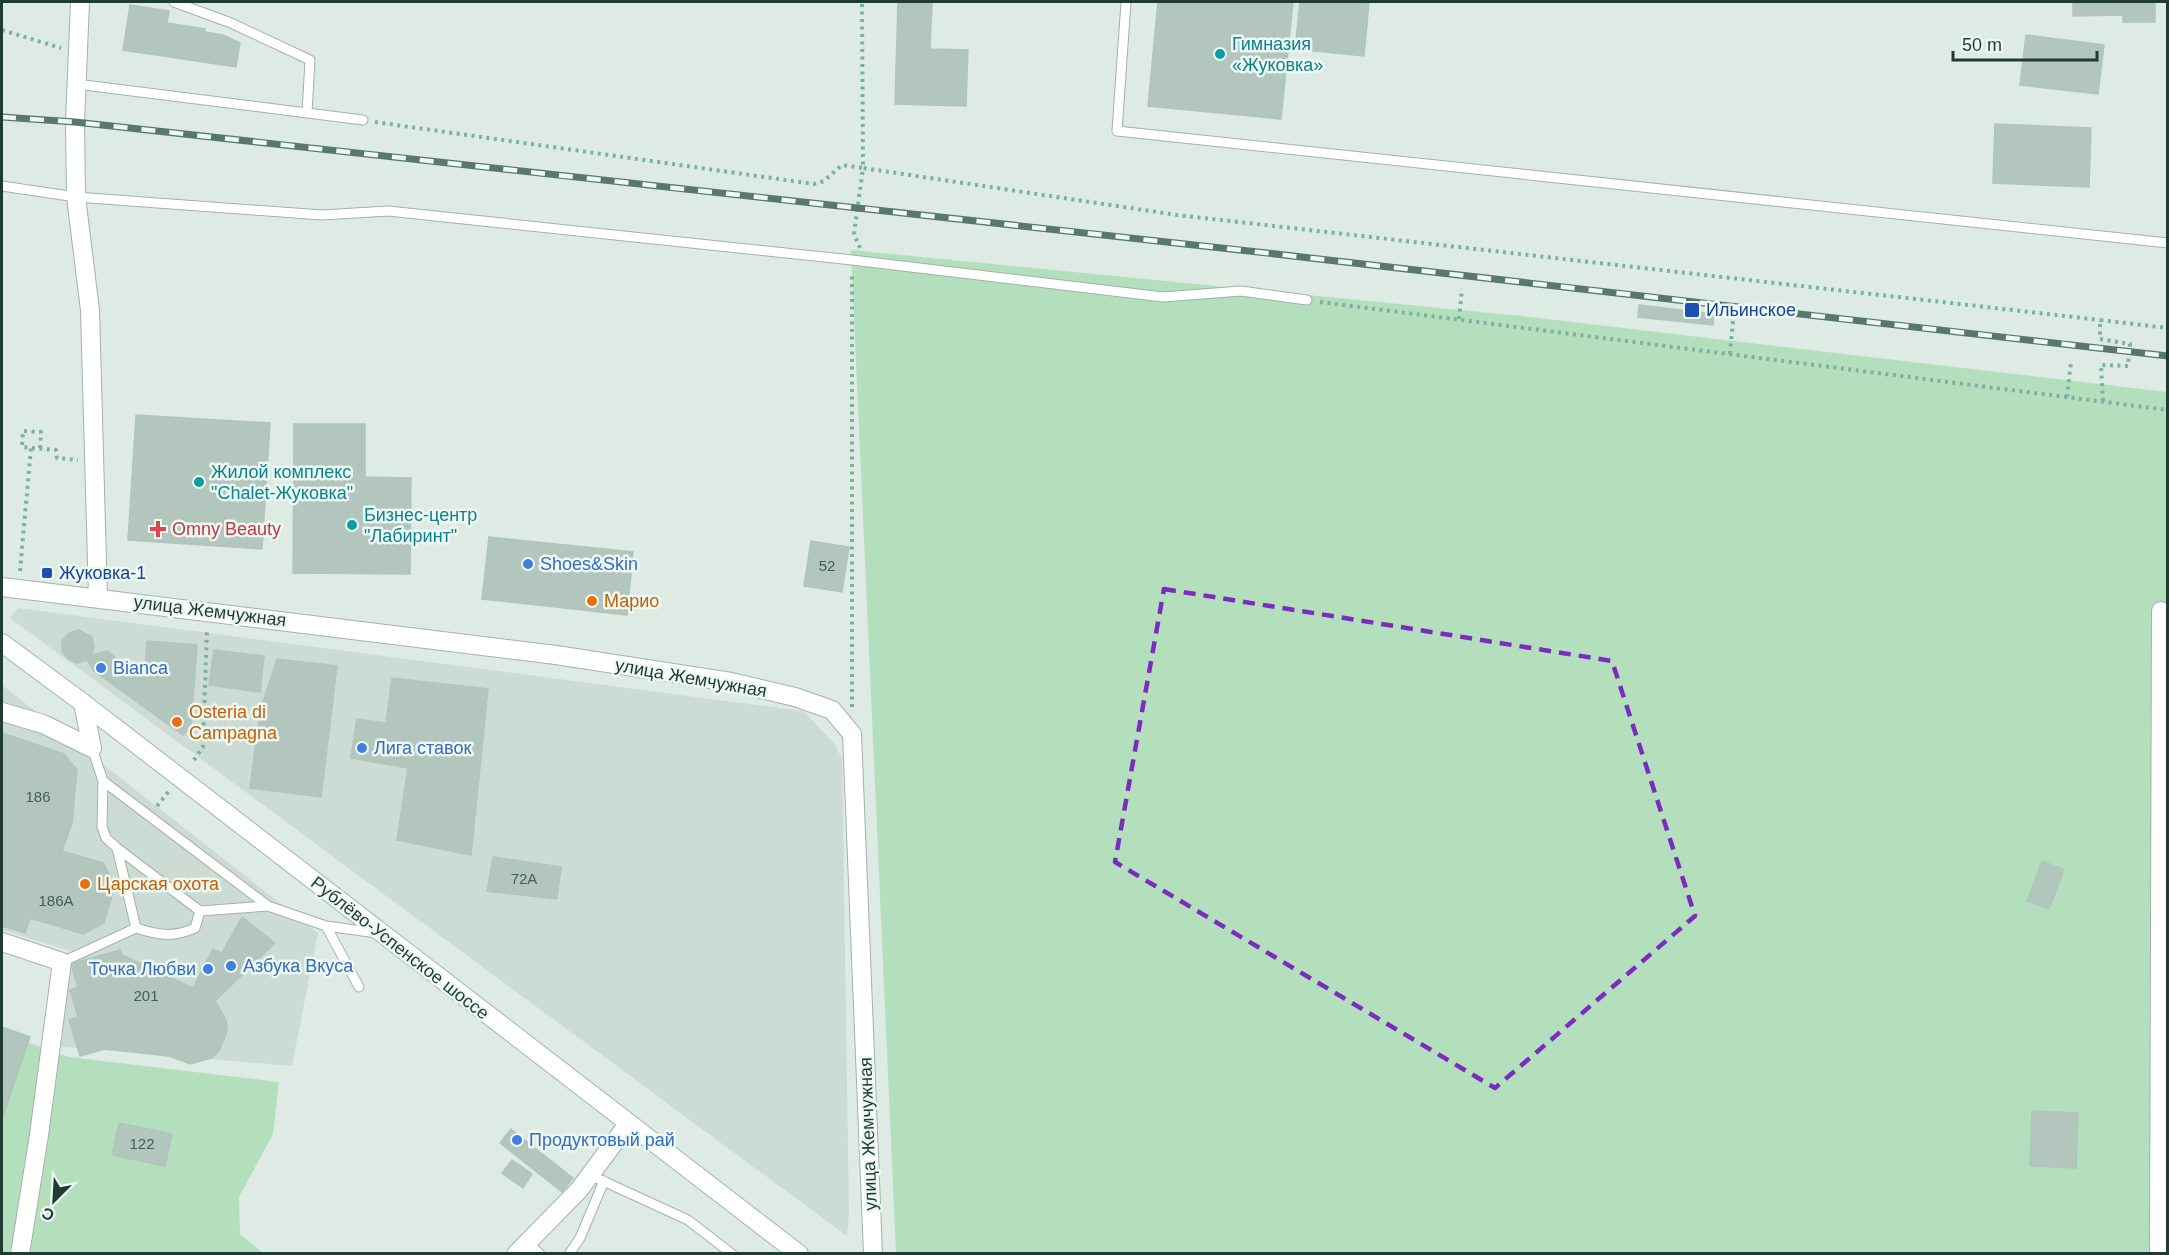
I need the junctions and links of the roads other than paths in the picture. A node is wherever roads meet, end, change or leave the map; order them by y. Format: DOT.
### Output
graph roads {
  1 [pos="80,2"];
  2 [pos="174,2"];
  3 [pos="1126,2"];
  4 [pos="76,84"];
  5 [pos="307,113"];
  6 [pos="363,120"];
  7 [pos="2,186"];
  8 [pos="75,197"];
  9 [pos="2168,243"];
  10 [pos="1307,300"];
  11 [pos="2,587"];
  12 [pos="98,598"];
  13 [pos="2161,611"];
  14 [pos="2,643"];
  15 [pos="83,703"];
  16 [pos="2,712"];
  17 [pos="92,748"];
  18 [pos="104,781"];
  19 [pos="117,848"];
  20 [pos="268,906"];
  21 [pos="200,911"];
  22 [pos="326,927"];
  23 [pos="136,928"];
  24 [pos="381,934"];
  25 [pos="2,942"];
  26 [pos="62,962"];
  27 [pos="358,987"];
  28 [pos="628,1124"];
  29 [pos="597,1178"];
  30 [pos="527,1250"];
  31 [pos="20,1254"];
  32 [pos="569,1254"];
  33 [pos="732,1254"];
  34 [pos="799,1254"];
  35 [pos="873,1254"];
  36 [pos="2159,1254"];
  1 -- 4 [label="street"];
  2 -- 5 [label="lane"];
  3 -- 9 [label="lane"];
  4 -- 5 [label="lane"];
  4 -- 8 [label="street"];
  5 -- 6 [label="lane"];
  7 -- 8 [label="lane"];
  8 -- 10 [label="lane"];
  8 -- 12 [label="street"];
  11 -- 12 [label="street, улица Жемчужная"];
  12 -- 35 [label="street, улица Жемчужная"];
  13 -- 36 [label="street"];
  14 -- 15 [label="street, Рублёво-Успенское шоссе"];
  15 -- 17 [label="street"];
  15 -- 24 [label="street, Рублёво-Успенское шоссе"];
  16 -- 17 [label="street"];
  17 -- 18 [label="lane"];
  18 -- 19 [label="lane"];
  18 -- 20 [label="lane"];
  19 -- 21 [label="lane"];
  19 -- 23 [label="lane"];
  20 -- 21 [label="lane"];
  20 -- 22 [label="lane"];
  21 -- 23 [label="lane"];
  22 -- 24 [label="lane"];
  22 -- 27 [label="lane"];
  23 -- 26 [label="lane"];
  24 -- 28 [label="street, Рублёво-Успенское шоссе"];
  25 -- 26 [label="street"];
  26 -- 31 [label="street"];
  28 -- 29 [label="street"];
  28 -- 34 [label="street, Рублёво-Успенское шоссе"];
  29 -- 30 [label="street"];
  29 -- 32 [label="lane"];
  29 -- 33 [label="lane"];
}
